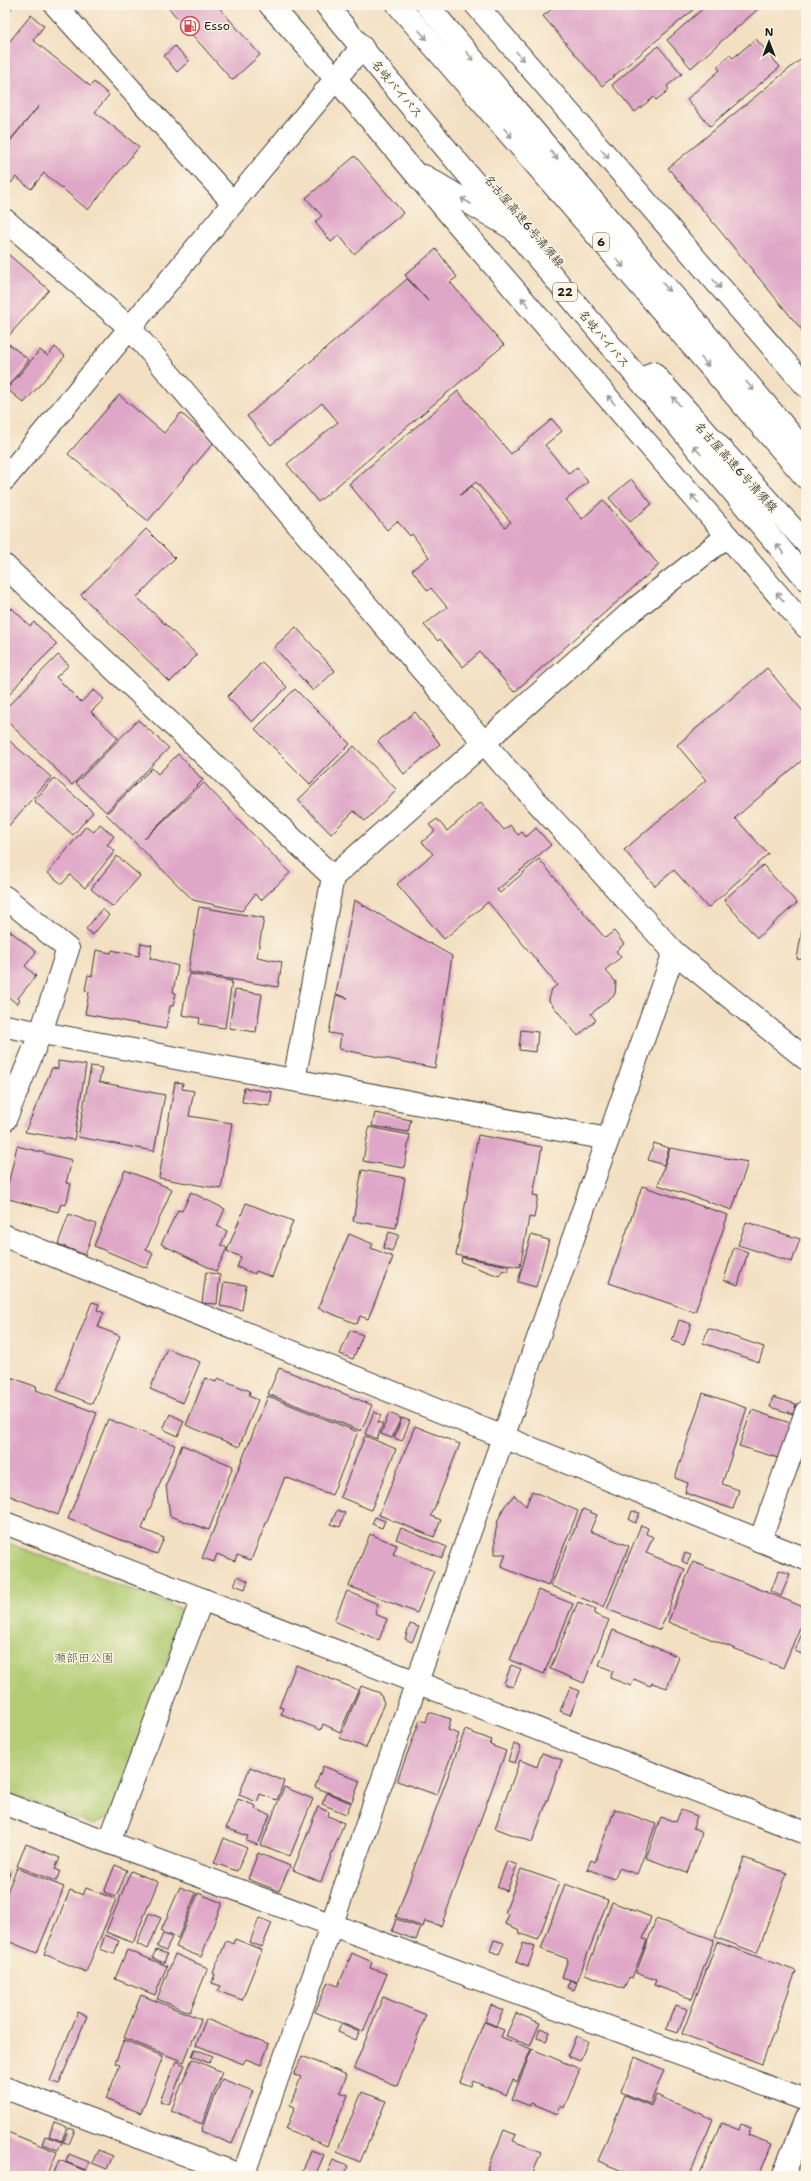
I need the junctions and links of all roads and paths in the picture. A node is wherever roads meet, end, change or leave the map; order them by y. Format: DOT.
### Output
graph roads {
  1 [pos="55,5"];
  2 [pos="270,5"];
  3 [pos="326,5"];
  4 [pos="341,5"];
  5 [pos="398,5"];
  6 [pos="427,5"];
  7 [pos="476,5"];
  8 [pos="362,47"];
  9 [pos="336,79"];
  10 [pos="411,168"];
  11 [pos="233,203"];
  12 [pos="5,220"];
  13 [pos="511,227"];
  14 [pos="130,328"];
  15 [pos="806,386"];
  16 [pos="806,452"];
  17 [pos="806,478"];
  18 [pos="5,479"];
  19 [pos="727,536"];
  20 [pos="806,543"];
  21 [pos="5,566"];
  22 [pos="806,579"];
  23 [pos="806,627"];
  24 [pos="484,742"];
  25 [pos="333,877"];
  26 [pos="5,897"];
  27 [pos="674,952"];
  28 [pos="5,1026"];
  29 [pos="41,1032"];
  30 [pos="806,1059"];
  31 [pos="294,1080"];
  32 [pos="5,1120"];
  33 [pos="608,1139"];
  34 [pos="5,1236"];
  35 [pos="806,1412"];
  36 [pos="504,1438"];
  37 [pos="5,1523"];
  38 [pos="760,1541"];
  39 [pos="806,1560"];
  40 [pos="202,1599"];
  41 [pos="418,1682"];
  42 [pos="5,1804"];
  43 [pos="806,1833"];
  44 [pos="110,1842"];
  45 [pos="332,1925"];
  46 [pos="5,2088"];
  47 [pos="806,2100"];
  48 [pos="806,2118"];
  49 [pos="243,2176"];
  50 [pos="783,2176"];
  1 -- 11 [label="main road"];
  2 -- 9 [label="main road"];
  3 -- 8 [label="main road, 名岐バイパス / 22"];
  20 -- 4 [label="main road, 名古屋高速6号清須線, one-way"];
  5 -- 17 [label="main road, 6, one-way"];
  6 -- 16 [label="main road, one-way"];
  7 -- 15 [label="main road, one-way"];
  8 -- 9 [label="main road"];
  8 -- 13 [label="main road, 名岐バイパス / 22"];
  9 -- 10 [label="main road"];
  9 -- 11 [label="main road"];
  13 -- 10 [label="main road, one-way"];
  19 -- 10 [label="main road, one-way"];
  11 -- 14 [label="main road"];
  12 -- 14 [label="main road"];
  22 -- 13 [label="main road, 名岐バイパス / 22, one-way"];
  14 -- 18 [label="main road"];
  14 -- 24 [label="main road"];
  23 -- 19 [label="main road, one-way"];
  19 -- 24 [label="main road"];
  21 -- 25 [label="main road"];
  24 -- 25 [label="main road"];
  24 -- 27 [label="main road"];
  25 -- 31 [label="main road"];
  26 -- 29 [label="main road"];
  27 -- 30 [label="main road"];
  27 -- 33 [label="main road"];
  28 -- 29 [label="main road"];
  29 -- 31 [label="main road"];
  29 -- 32 [label="main road"];
  31 -- 33 [label="main road"];
  33 -- 36 [label="main road"];
  34 -- 36 [label="main road"];
  35 -- 38 [label="main road"];
  36 -- 38 [label="main road"];
  36 -- 41 [label="main road"];
  37 -- 40 [label="main road"];
  38 -- 39 [label="main road"];
  40 -- 41 [label="main road"];
  40 -- 44 [label="main road"];
  41 -- 43 [label="main road"];
  41 -- 45 [label="main road"];
  42 -- 44 [label="main road"];
  44 -- 45 [label="main road"];
  45 -- 47 [label="main road"];
  45 -- 49 [label="main road"];
  46 -- 49 [label="main road"];
  48 -- 50 [label="main road"];
}
